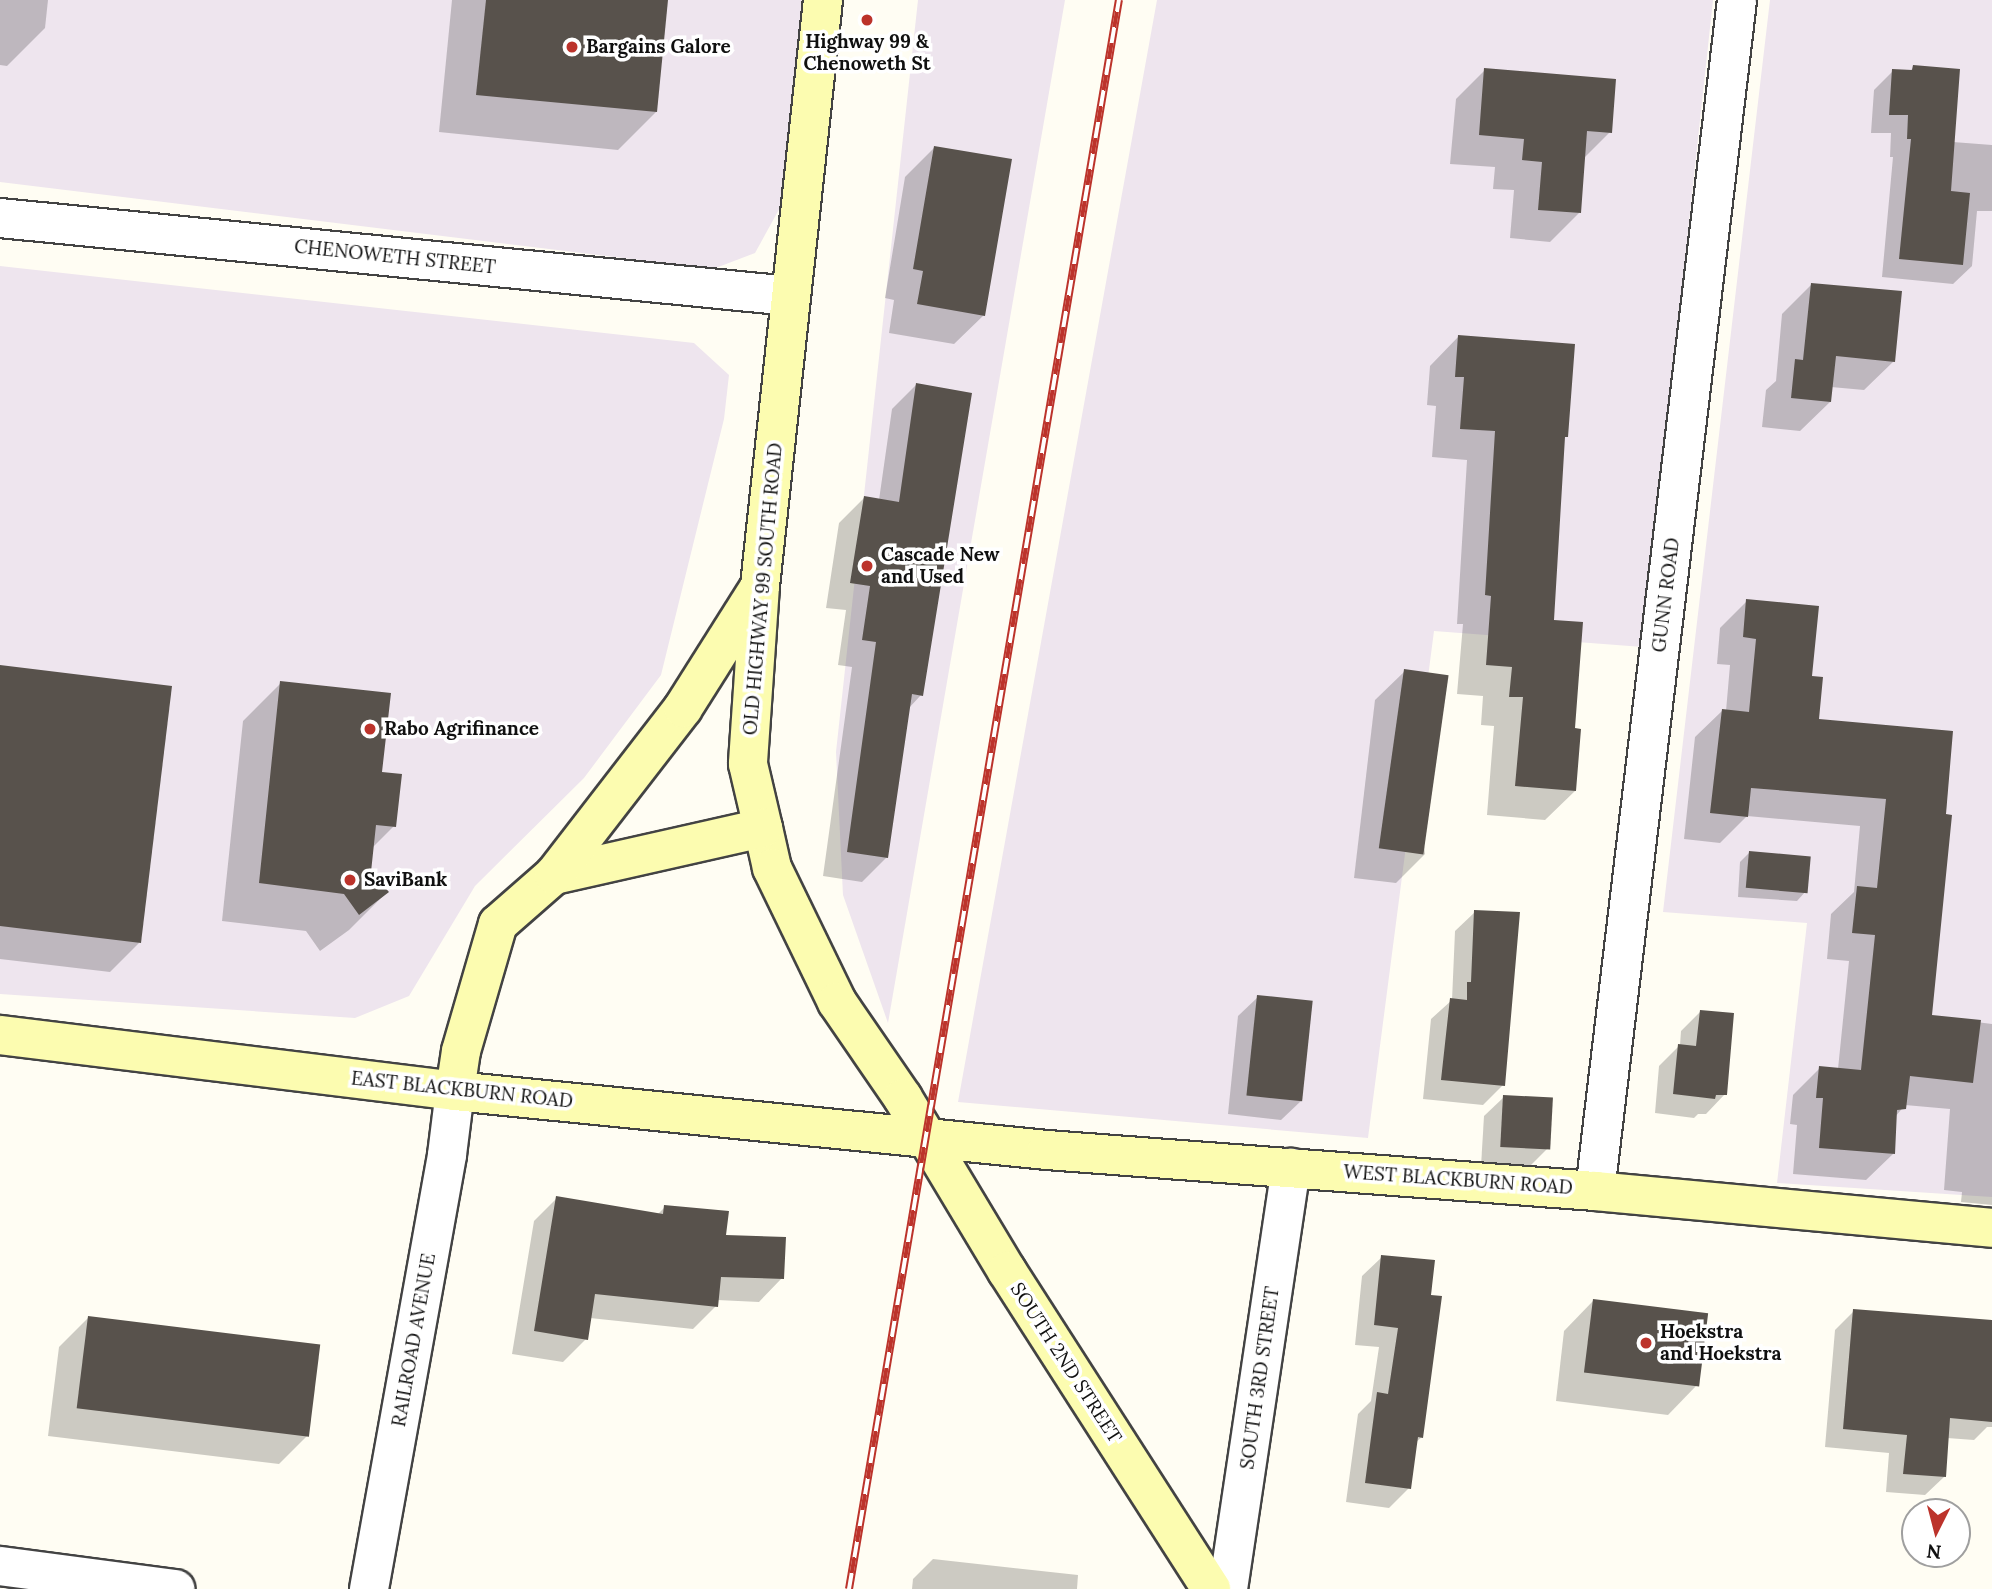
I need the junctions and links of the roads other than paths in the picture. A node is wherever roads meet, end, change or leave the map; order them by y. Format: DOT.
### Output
graph roads {
  1 [pos="823,0"];
  2 [pos="1737,0"];
  3 [pos="0,218"];
  4 [pos="790,296"];
  5 [pos="760,586"];
  6 [pos="762,828"];
  7 [pos="554,875"];
  8 [pos="0,1035"];
  9 [pos="455,1091"];
  10 [pos="925,1136"];
  11 [pos="1291,1168"];
  12 [pos="1595,1191"];
  13 [pos="1992,1228"];
  14 [pos="0,1566"];
  15 [pos="175,1589"];
  16 [pos="369,1589"];
  17 [pos="1212,1589"];
  18 [pos="1228,1589"];
  1 -- 4 [label="street, OLD HIGHWAY 99 SOUTH ROAD"];
  2 -- 12 [label="street, GUNN ROAD"];
  3 -- 4 [label="street, CHENOWETH STREET"];
  4 -- 5 [label="street, OLD HIGHWAY 99 SOUTH ROAD"];
  5 -- 6 [label="street, OLD HIGHWAY 99 SOUTH ROAD"];
  5 -- 7 [label="street"];
  6 -- 7 [label="street"];
  6 -- 10 [label="street, OLD HIGHWAY 99 SOUTH ROAD"];
  7 -- 9 [label="street"];
  8 -- 9 [label="street, EAST BLACKBURN ROAD"];
  9 -- 10 [label="street, EAST BLACKBURN ROAD"];
  9 -- 16 [label="street, RAILROAD AVENUE"];
  10 -- 11 [label="street, WEST BLACKBURN ROAD"];
  10 -- 17 [label="street, SOUTH 2ND STREET"];
  11 -- 12 [label="street, WEST BLACKBURN ROAD"];
  11 -- 18 [label="street, SOUTH 3RD STREET"];
  12 -- 13 [label="street, WEST BLACKBURN ROAD"];
  14 -- 15 [label="street"];
}
